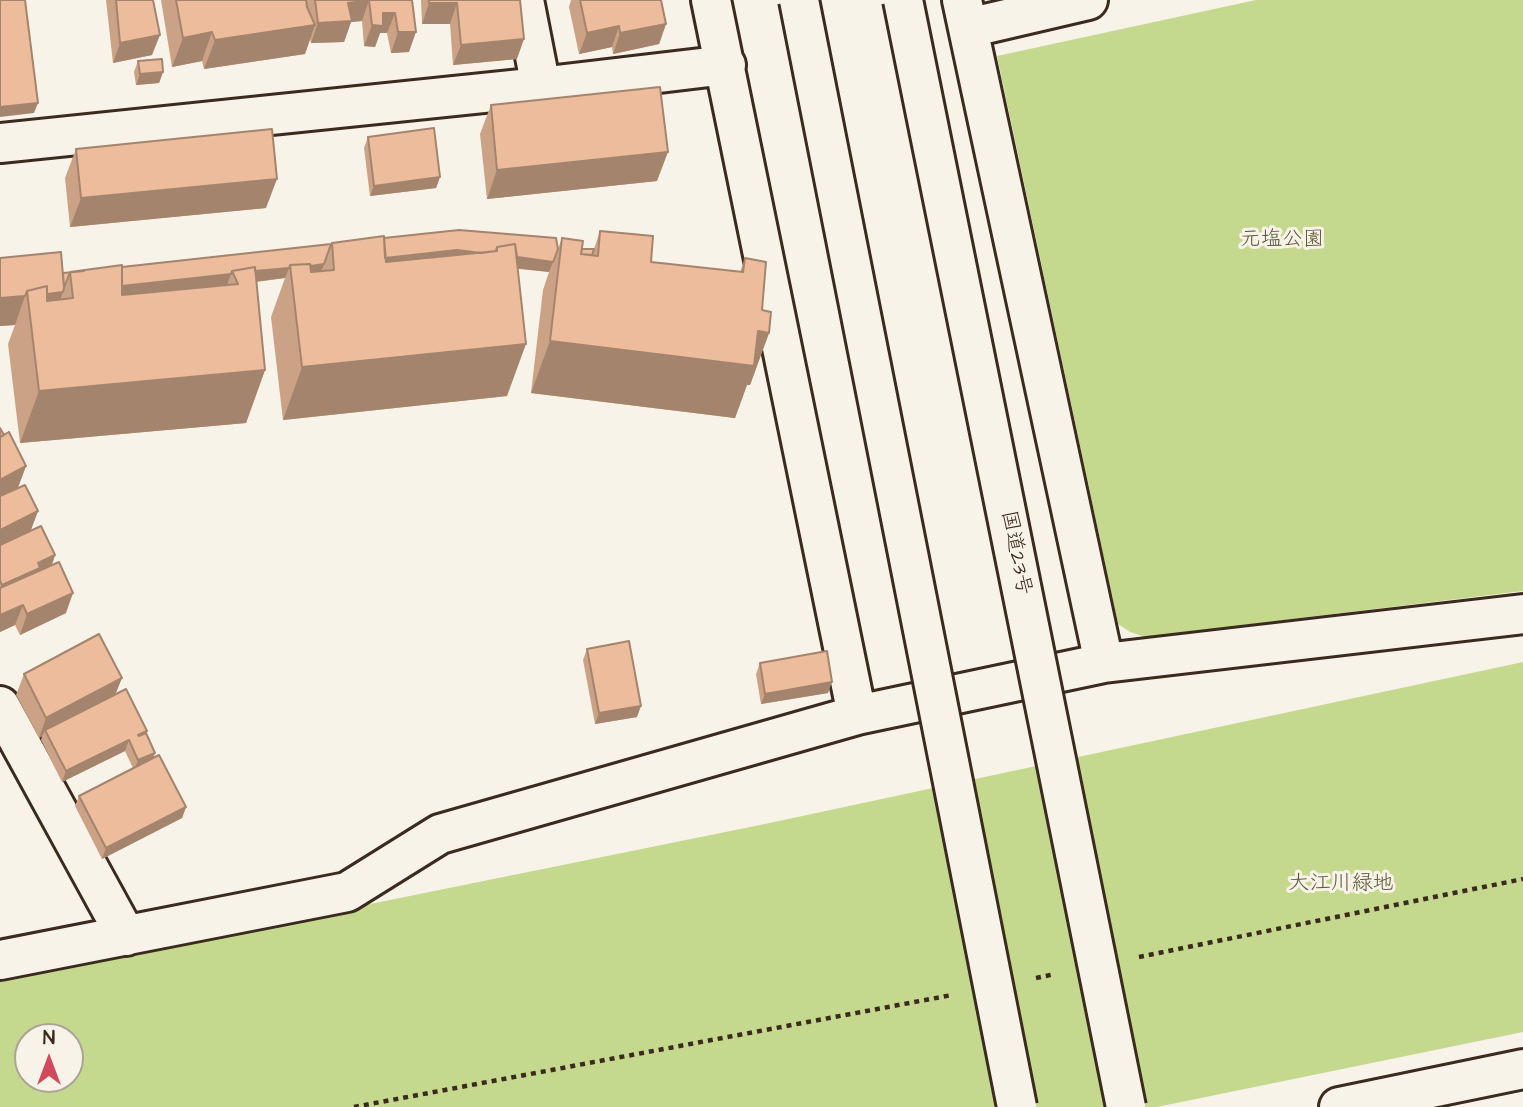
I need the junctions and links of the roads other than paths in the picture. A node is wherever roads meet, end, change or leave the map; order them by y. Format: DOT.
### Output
graph roads {
  1 [pos="524,0"];
  2 [pos="711,0"];
  3 [pos="799,0"];
  4 [pos="903,0"];
  5 [pos="1087,0"];
  6 [pos="965,14"];
  7 [pos="726,65"];
  8 [pos="541,87"];
  9 [pos="0,144"];
  10 [pos="1523,614"];
  11 [pos="1104,663"];
  12 [pos="0,706"];
  13 [pos="856,715"];
  14 [pos="126,936"];
  15 [pos="0,960"];
  16 [pos="1523,1069"];
  17 [pos="1017,1107"];
  18 [pos="1126,1107"];
  19 [pos="1339,1107"];
  1 -- 8 [label="main road"];
  2 -- 7 [label="main road"];
  3 -- 17 [label="main road, bridge"];
  4 -- 18 [label="main road, 国道23号, bridge"];
  5 -- 6 [label="main road"];
  6 -- 11 [label="main road"];
  7 -- 8 [label="main road"];
  7 -- 13 [label="main road"];
  8 -- 9 [label="main road"];
  10 -- 11 [label="main road"];
  11 -- 13 [label="main road"];
  12 -- 14 [label="main road"];
  13 -- 14 [label="main road"];
  14 -- 15 [label="main road"];
  16 -- 19 [label="main road"];
}
